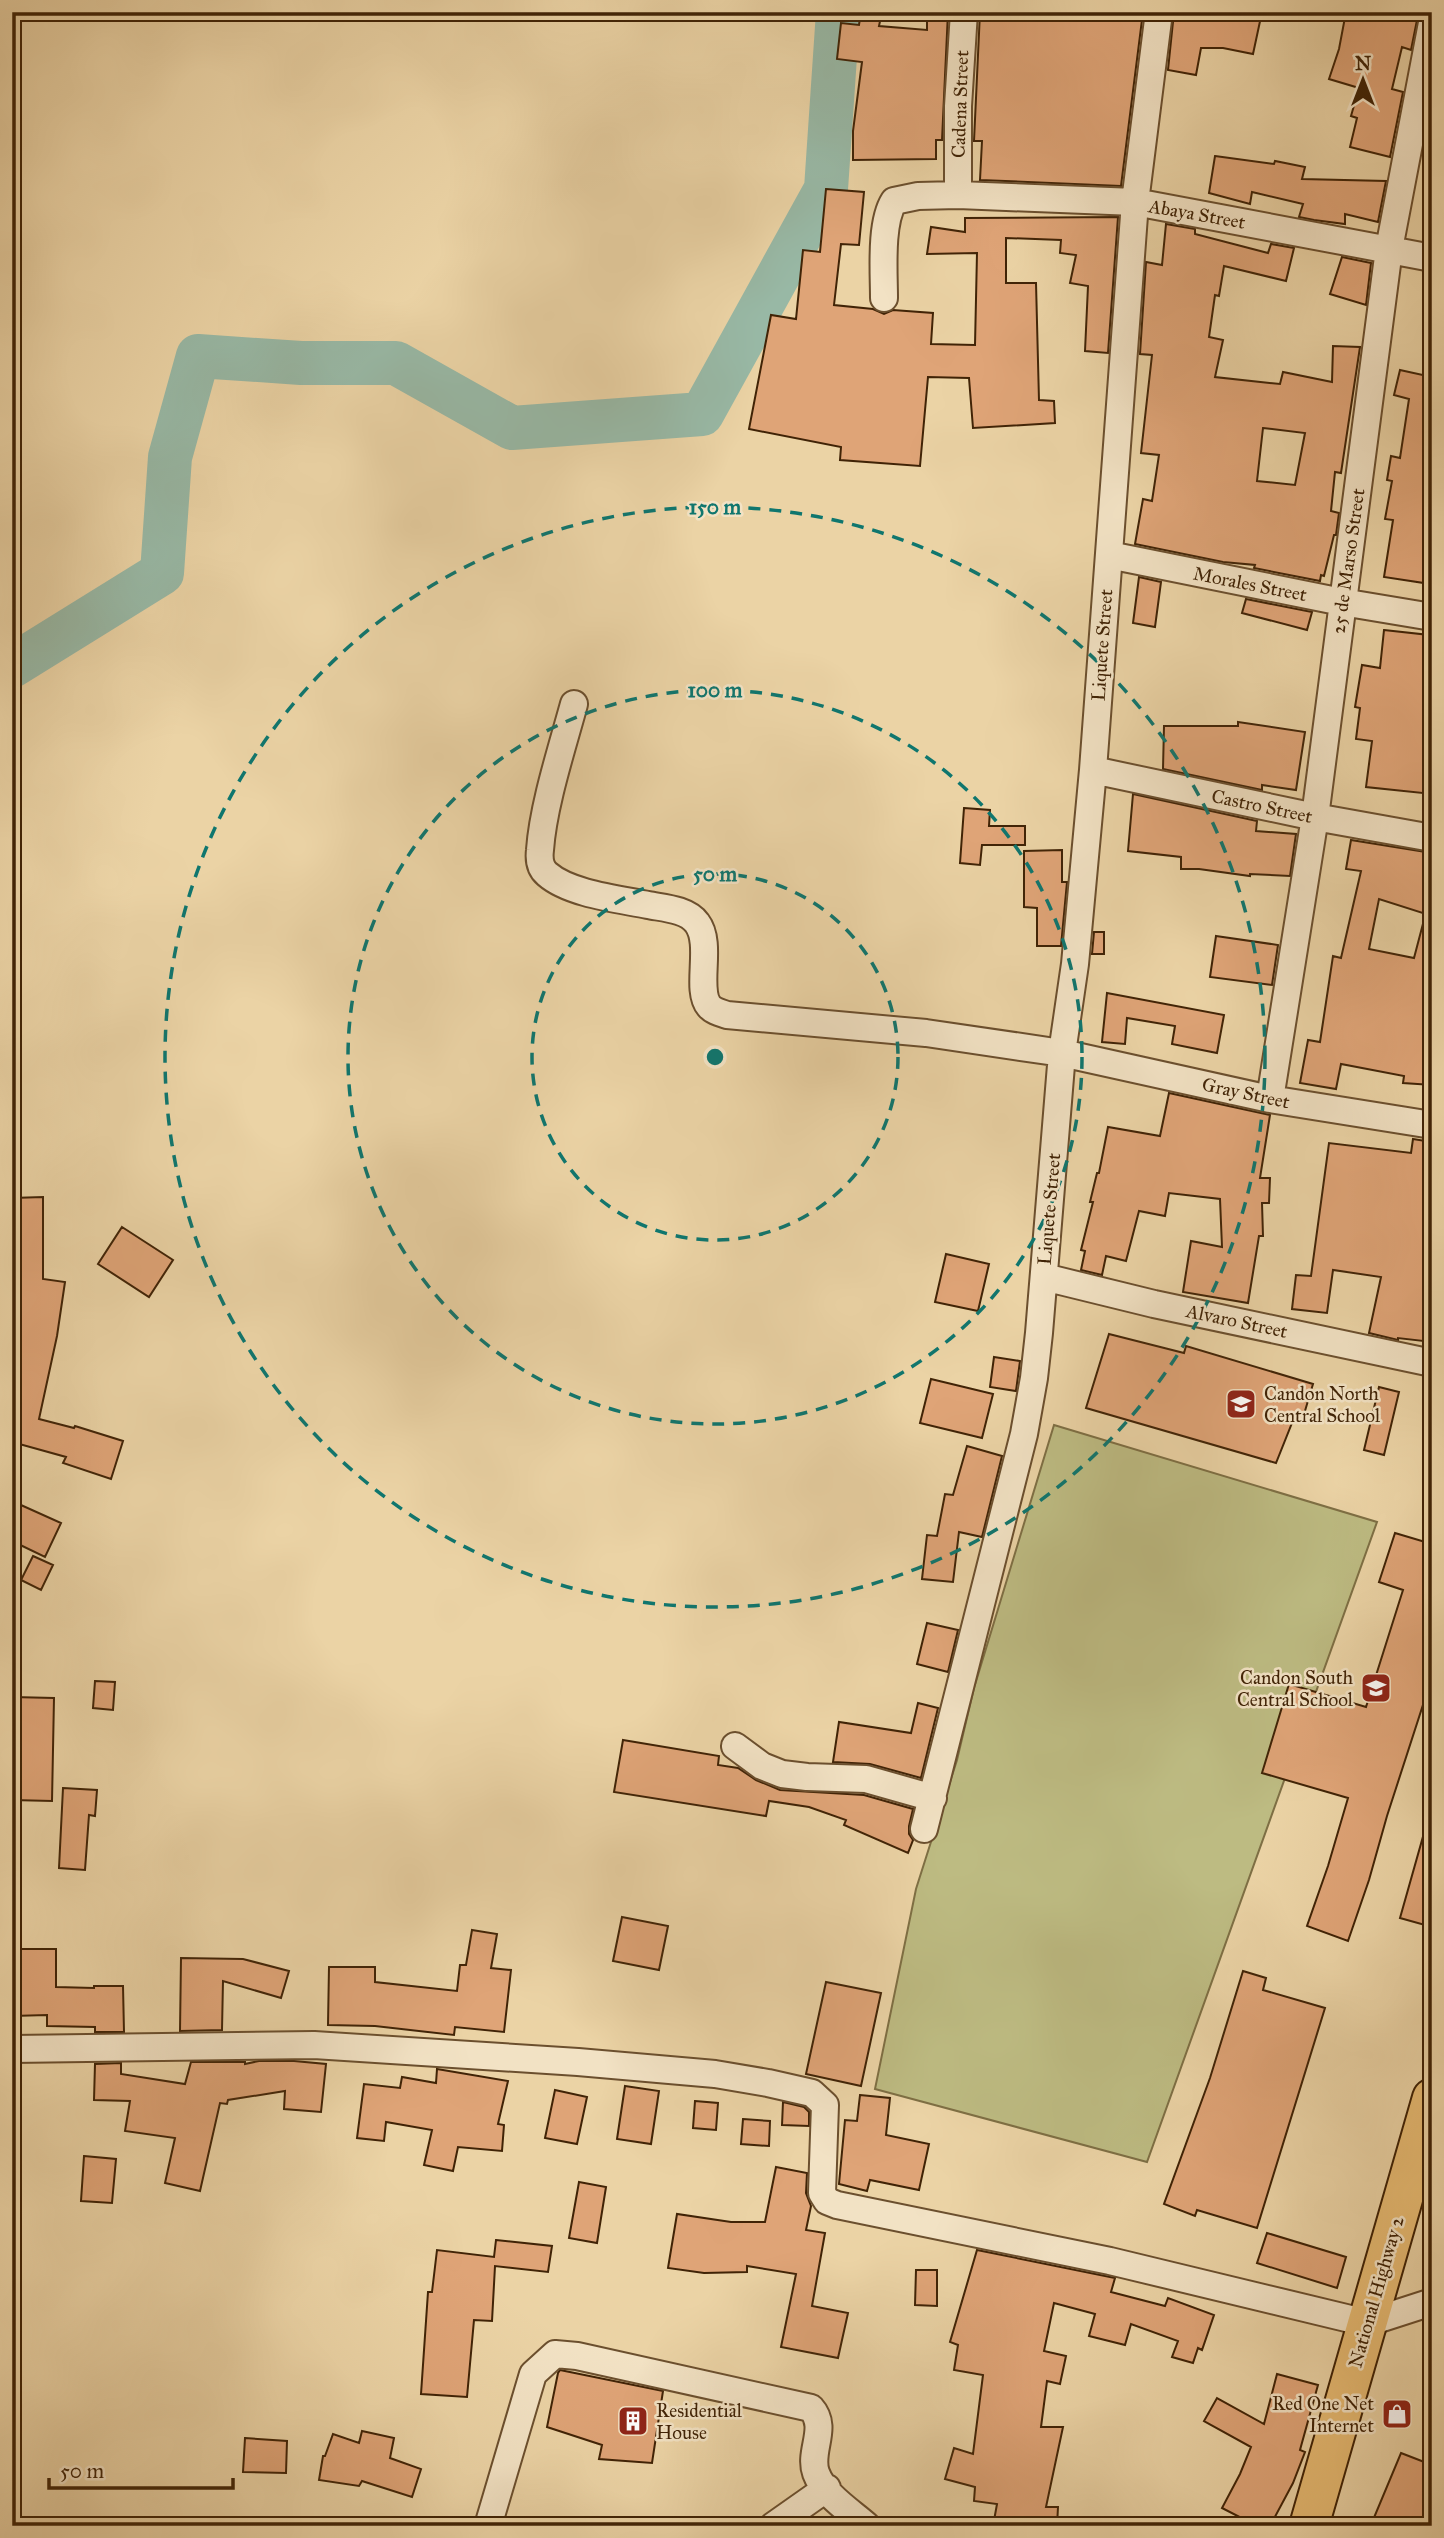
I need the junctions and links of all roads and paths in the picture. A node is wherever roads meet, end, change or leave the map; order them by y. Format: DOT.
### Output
graph roads {
  1 [pos="964,12"];
  2 [pos="1159,12"];
  3 [pos="1432,23"];
  4 [pos="958,195"];
  5 [pos="1135,202"];
  6 [pos="1389,249"];
  7 [pos="1432,258"];
  8 [pos="884,298"];
  9 [pos="1109,555"];
  10 [pos="1342,602"];
  11 [pos="1432,617"];
  12 [pos="574,705"];
  13 [pos="1093,770"];
  14 [pos="1315,817"];
  15 [pos="1432,838"];
  16 [pos="1062,1053"];
  17 [pos="1270,1099"];
  18 [pos="1432,1125"];
  19 [pos="1044,1277"];
  20 [pos="1432,1363"];
  21 [pos="735,1746"];
  22 [pos="933,1798"];
  23 [pos="924,1829"];
  24 [pos="12,2049"];
  25 [pos="1432,2098"];
  26 [pos="1432,2302"];
  27 [pos="1367,2323"];
  28 [pos="827,2488"];
  29 [pos="488,2526"];
  30 [pos="773,2526"];
  31 [pos="867,2526"];
  32 [pos="1309,2526"];
  1 -- 4 [label="street, Cadena Street"];
  2 -- 5 [label="street, Liquete Street"];
  3 -- 6 [label="street, 25 de Marso Street"];
  4 -- 5 [label="street, Abaya Street"];
  4 -- 8 [label="street, Abaya Street"];
  5 -- 6 [label="street, Abaya Street"];
  5 -- 9 [label="street, Liquete Street"];
  6 -- 7 [label="street, Abaya Street"];
  6 -- 10 [label="street, 25 de Marso Street"];
  9 -- 10 [label="street, Morales Street"];
  9 -- 13 [label="street, Liquete Street"];
  10 -- 11 [label="street, Morales Street"];
  10 -- 14 [label="street, 25 de Marso Street"];
  12 -- 16 [label="street, Gray Street"];
  13 -- 14 [label="street, Castro Street"];
  13 -- 16 [label="street, Liquete Street"];
  14 -- 15 [label="street, Castro Street"];
  14 -- 17 [label="street, 25 de Marso Street"];
  16 -- 17 [label="street, Gray Street"];
  16 -- 19 [label="street, Liquete Street"];
  17 -- 18 [label="street, Gray Street"];
  19 -- 20 [label="street, Alvaro Street"];
  19 -- 22 [label="street, Liquete Street"];
  21 -- 22 [label="street"];
  22 -- 23 [label="street, Liquete Street"];
  24 -- 27 [label="street"];
  25 -- 27 [label="main road, National Highway 2"];
  26 -- 27 [label="street"];
  27 -- 32 [label="main road, National Highway 2"];
  28 -- 29 [label="street"];
  28 -- 30 [label="street"];
  28 -- 31 [label="street"];
}
